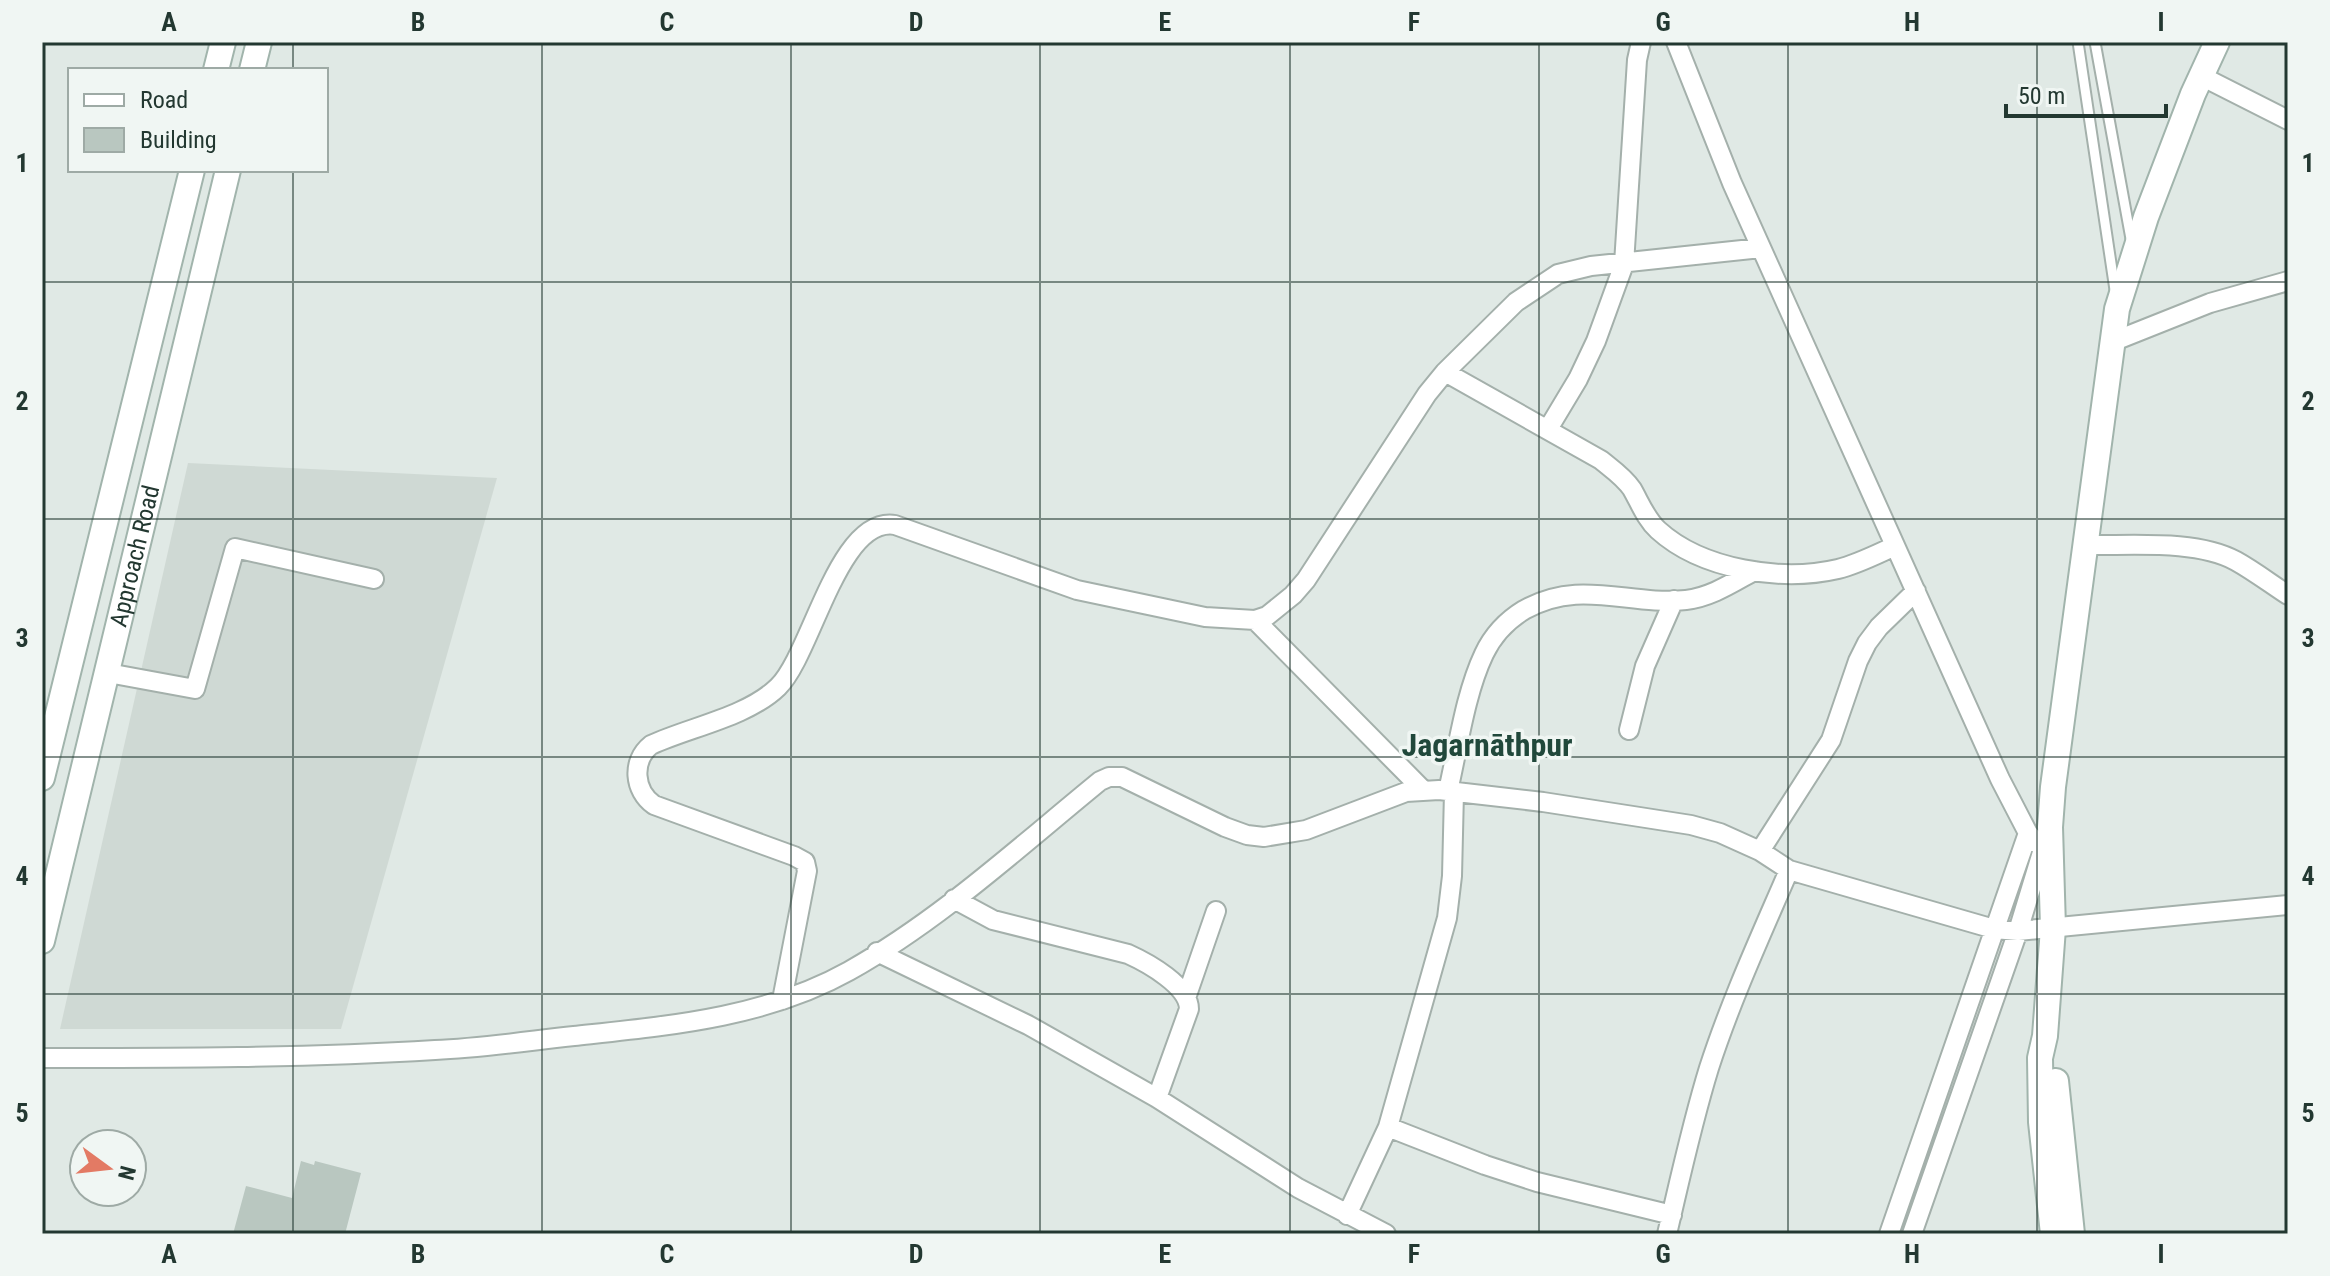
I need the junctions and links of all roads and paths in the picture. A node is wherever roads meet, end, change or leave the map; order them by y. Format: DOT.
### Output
graph roads {
  1 [pos="223,42"];
  2 [pos="259,42"];
  3 [pos="1641,42"];
  4 [pos="1676,42"];
  5 [pos="2078,42"];
  6 [pos="2095,42"];
  7 [pos="2217,42"];
  8 [pos="216,68"];
  9 [pos="252,68"];
  10 [pos="2201,76"];
  11 [pos="2288,120"];
  12 [pos="192,172"];
  13 [pos="228,172"];
  14 [pos="1761,248"];
  15 [pos="2134,254"];
  16 [pos="1624,264"];
  17 [pos="2288,281"];
  18 [pos="2117,309"];
  19 [pos="2112,342"];
  20 [pos="1445,372"];
  21 [pos="1548,429"];
  22 [pos="2084,545"];
  23 [pos="1895,546"];
  24 [pos="1754,571"];
  25 [pos="374,579"];
  26 [pos="1916,591"];
  27 [pos="2288,595"];
  28 [pos="1674,600"];
  29 [pos="1255,620"];
  30 [pos="108,673"];
  31 [pos="1629,730"];
  32 [pos="42,778"];
  33 [pos="1423,790"];
  34 [pos="1451,791"];
  35 [pos="2028,833"];
  36 [pos="1760,851"];
  37 [pos="2047,853"];
  38 [pos="1789,870"];
  39 [pos="954,899"];
  40 [pos="2288,905"];
  41 [pos="1216,911"];
  42 [pos="2053,928"];
  43 [pos="1994,929"];
  44 [pos="2018,931"];
  45 [pos="42,941"];
  46 [pos="877,952"];
  47 [pos="1187,995"];
  48 [pos="782,1000"];
  49 [pos="2045,1036"];
  50 [pos="1950,1055"];
  51 [pos="42,1058"];
  52 [pos="1972,1062"];
  53 [pos="1157,1098"];
  54 [pos="1388,1127"];
  55 [pos="1347,1215"];
  56 [pos="1672,1215"];
  57 [pos="1386,1234"];
  58 [pos="1667,1234"];
  59 [pos="1889,1234"];
  60 [pos="1912,1234"];
  61 [pos="2053,1234"];
  62 [pos="2072,1234"];
  1 -- 8 [label="street"];
  2 -- 9 [label="street"];
  3 -- 16 [label="street"];
  4 -- 14 [label="street"];
  5 -- 18 [label="lane"];
  6 -- 15 [label="lane"];
  7 -- 10 [label="street"];
  10 -- 11 [label="street"];
  10 -- 15 [label="street"];
  12 -- 32 [label="street, Approach Road"];
  13 -- 30 [label="street, Approach Road"];
  14 -- 16 [label="street"];
  14 -- 23 [label="street"];
  15 -- 18 [label="street"];
  16 -- 20 [label="street"];
  16 -- 21 [label="street"];
  17 -- 19 [label="street"];
  18 -- 19 [label="street"];
  19 -- 22 [label="street"];
  20 -- 21 [label="street"];
  20 -- 29 [label="street"];
  21 -- 24 [label="street"];
  22 -- 27 [label="street"];
  22 -- 37 [label="street"];
  23 -- 24 [label="street"];
  23 -- 26 [label="street"];
  24 -- 28 [label="street"];
  25 -- 30 [label="street"];
  26 -- 35 [label="street"];
  26 -- 36 [label="street"];
  28 -- 31 [label="street"];
  28 -- 34 [label="street"];
  29 -- 33 [label="street"];
  29 -- 48 [label="street"];
  30 -- 45 [label="street, Approach Road"];
  33 -- 34 [label="street"];
  33 -- 39 [label="street"];
  34 -- 36 [label="street"];
  34 -- 54 [label="street"];
  35 -- 37 [label="street"];
  35 -- 43 [label="street"];
  36 -- 38 [label="street"];
  37 -- 42 [label="street"];
  37 -- 44 [label="street"];
  38 -- 43 [label="street"];
  38 -- 56 [label="street"];
  39 -- 46 [label="street"];
  39 -- 47 [label="street"];
  40 -- 42 [label="street"];
  41 -- 47 [label="street"];
  42 -- 44 [label="street"];
  42 -- 49 [label="street"];
  43 -- 44 [label="street"];
  43 -- 50 [label="street"];
  44 -- 52 [label="street"];
  46 -- 48 [label="street"];
  46 -- 53 [label="street"];
  47 -- 53 [label="street"];
  48 -- 51 [label="street"];
  49 -- 61 [label="street"];
  49 -- 62 [label="street"];
  50 -- 52 [label="street"];
  50 -- 59 [label="street"];
  52 -- 60 [label="street"];
  53 -- 55 [label="street"];
  54 -- 55 [label="street"];
  54 -- 56 [label="street"];
  55 -- 57 [label="street"];
  56 -- 58 [label="street"];
}
